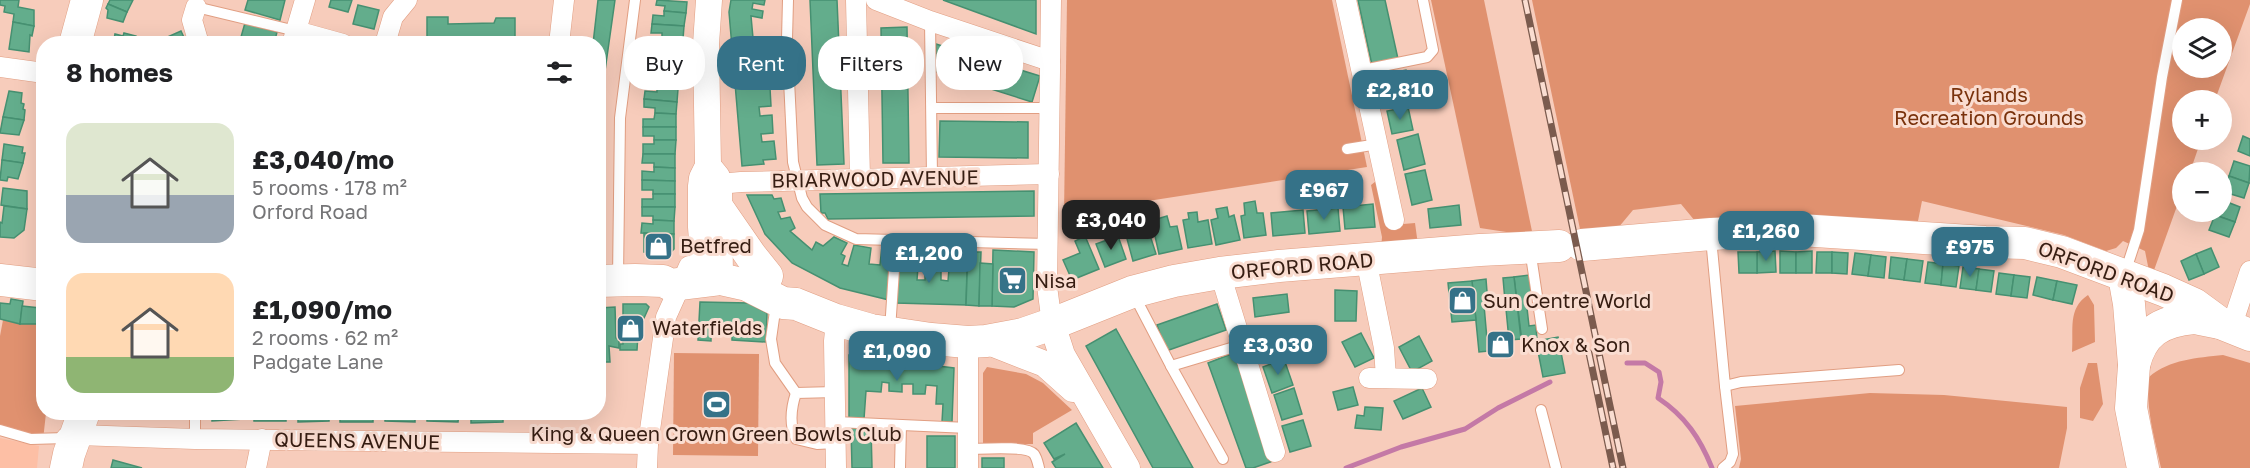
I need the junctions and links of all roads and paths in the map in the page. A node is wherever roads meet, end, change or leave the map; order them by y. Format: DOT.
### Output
graph roads {
  1 [pos="87,0"];
  2 [pos="305,0"];
  3 [pos="407,0"];
  4 [pos="564,0"];
  5 [pos="634,0"];
  6 [pos="709,0"];
  7 [pos="788,0"];
  8 [pos="856,0"];
  9 [pos="876,0"];
  10 [pos="1051,0"];
  11 [pos="1346,0"];
  12 [pos="1423,0"];
  13 [pos="2177,0"];
  14 [pos="198,4"];
  15 [pos="930,21"];
  16 [pos="77,36"];
  17 [pos="197,36"];
  18 [pos="291,36"];
  19 [pos="294,36"];
  20 [pos="387,36"];
  21 [pos="560,36"];
  22 [pos="1050,62"];
  23 [pos="0,67"];
  24 [pos="1363,70"];
  25 [pos="36,72"];
  26 [pos="932,108"];
  27 [pos="1049,108"];
  28 [pos="1378,144"];
  29 [pos="1347,149"];
  30 [pos="1049,174"];
  31 [pos="932,177"];
  32 [pos="860,178"];
  33 [pos="797,181"];
  34 [pos="712,186"];
  35 [pos="1394,220"];
  36 [pos="1711,234"];
  37 [pos="896,240"];
  38 [pos="1049,244"];
  39 [pos="1557,246"];
  40 [pos="1366,259"];
  41 [pos="0,260"];
  42 [pos="36,263"];
  43 [pos="2250,271"];
  44 [pos="1220,273"];
  45 [pos="697,274"];
  46 [pos="0,280"];
  47 [pos="608,281"];
  48 [pos="36,284"];
  49 [pos="2122,286"];
  50 [pos="781,291"];
  51 [pos="1132,292"];
  52 [pos="836,320"];
  53 [pos="1052,324"];
  54 [pos="2224,326"];
  55 [pos="1542,329"];
  56 [pos="890,333"];
  57 [pos="977,342"];
  58 [pos="1241,345"];
  59 [pos="2133,365"];
  60 [pos="1171,366"];
  61 [pos="1899,370"];
  62 [pos="1427,379"];
  63 [pos="1725,386"];
  64 [pos="835,392"];
  65 [pos="796,393"];
  66 [pos="1092,408"];
  67 [pos="2131,408"];
  68 [pos="1541,410"];
  69 [pos="195,420"];
  70 [pos="836,422"];
  71 [pos="902,425"];
  72 [pos="968,428"];
  73 [pos="0,430"];
  74 [pos="71,437"];
  75 [pos="195,439"];
  76 [pos="262,439"];
  77 [pos="836,443"];
  78 [pos="648,444"];
  79 [pos="1275,452"];
  80 [pos="968,458"];
  81 [pos="1223,459"];
  82 [pos="256,468"];
  83 [pos="647,468"];
  84 [pos="836,468"];
  85 [pos="900,468"];
  86 [pos="1039,468"];
  87 [pos="1126,468"];
  88 [pos="1556,468"];
  89 [pos="1724,468"];
  90 [pos="2143,468"];
  1 -- 16 [label="main road"];
  2 -- 19 [label="street"];
  3 -- 20 [label="street"];
  4 -- 21 [label="street"];
  5 -- 47 [label="lane"];
  6 -- 34 [label="street"];
  7 -- 33 [label="lane"];
  8 -- 32 [label="street"];
  9 -- 15 [label="street"];
  10 -- 22 [label="street"];
  11 -- 24 [label="street"];
  12 -- 24 [label="lane"];
  13 -- 49 [label="lane"];
  14 -- 17 [label="street"];
  14 -- 18 [label="lane"];
  15 -- 22 [label="street"];
  15 -- 26 [label="lane"];
  22 -- 27 [label="street"];
  23 -- 25 [label="street"];
  24 -- 28 [label="street"];
  26 -- 27 [label="lane"];
  26 -- 31 [label="lane"];
  27 -- 30 [label="street"];
  28 -- 29 [label="lane"];
  28 -- 35 [label="street"];
  30 -- 31 [label="street, BRIARWOOD AVENUE"];
  30 -- 38 [label="street"];
  31 -- 32 [label="street, BRIARWOOD AVENUE"];
  32 -- 33 [label="street, BRIARWOOD AVENUE"];
  33 -- 34 [label="street, BRIARWOOD AVENUE"];
  33 -- 37 [label="lane"];
  34 -- 45 [label="street"];
  34 -- 50 [label="main road"];
  36 -- 39 [label="main road, ORFORD ROAD"];
  36 -- 49 [label="main road, ORFORD ROAD"];
  36 -- 63 [label="lane"];
  37 -- 38 [label="lane"];
  37 -- 56 [label="lane"];
  38 -- 53 [label="street"];
  39 -- 40 [label="main road, ORFORD ROAD"];
  39 -- 55 [label="lane"];
  40 -- 44 [label="main road, ORFORD ROAD"];
  40 -- 62 [label="street"];
  41 -- 42 [label="main road"];
  43 -- 54 [label="street"];
  44 -- 51 [label="main road, ORFORD ROAD"];
  44 -- 58 [label="street"];
  45 -- 47 [label="main road, ORFORD ROAD"];
  45 -- 50 [label="main road, ORFORD ROAD"];
  45 -- 78 [label="street"];
  46 -- 48 [label="main road"];
  49 -- 54 [label="main road, ORFORD ROAD"];
  49 -- 59 [label="main road"];
  49 -- 67 [label="main road"];
  50 -- 52 [label="main road, ORFORD ROAD"];
  50 -- 65 [label="lane"];
  51 -- 53 [label="main road, ORFORD ROAD"];
  51 -- 60 [label="lane"];
  52 -- 56 [label="main road, ORFORD ROAD"];
  52 -- 64 [label="street"];
  53 -- 57 [label="main road, ORFORD ROAD"];
  53 -- 66 [label="street"];
  54 -- 59 [label="main road"];
  56 -- 57 [label="main road, ORFORD ROAD"];
  57 -- 66 [label="street"];
  57 -- 72 [label="street"];
  58 -- 60 [label="lane"];
  58 -- 79 [label="street"];
  59 -- 67 [label="main road"];
  60 -- 81 [label="lane"];
  61 -- 63 [label="lane"];
  63 -- 89 [label="lane"];
  64 -- 65 [label="lane"];
  64 -- 70 [label="street"];
  65 -- 77 [label="lane"];
  66 -- 87 [label="street"];
  67 -- 90 [label="main road"];
  68 -- 88 [label="lane"];
  69 -- 75 [label="lane"];
  70 -- 71 [label="lane"];
  70 -- 77 [label="street"];
  71 -- 72 [label="lane"];
  71 -- 85 [label="lane"];
  72 -- 80 [label="street"];
  73 -- 74 [label="lane"];
  74 -- 75 [label="street, QUEENS AVENUE"];
  75 -- 76 [label="street, QUEENS AVENUE"];
  76 -- 78 [label="street, QUEENS AVENUE"];
  76 -- 82 [label="street"];
  77 -- 84 [label="street"];
  78 -- 83 [label="street"];
  80 -- 86 [label="lane"];
}
